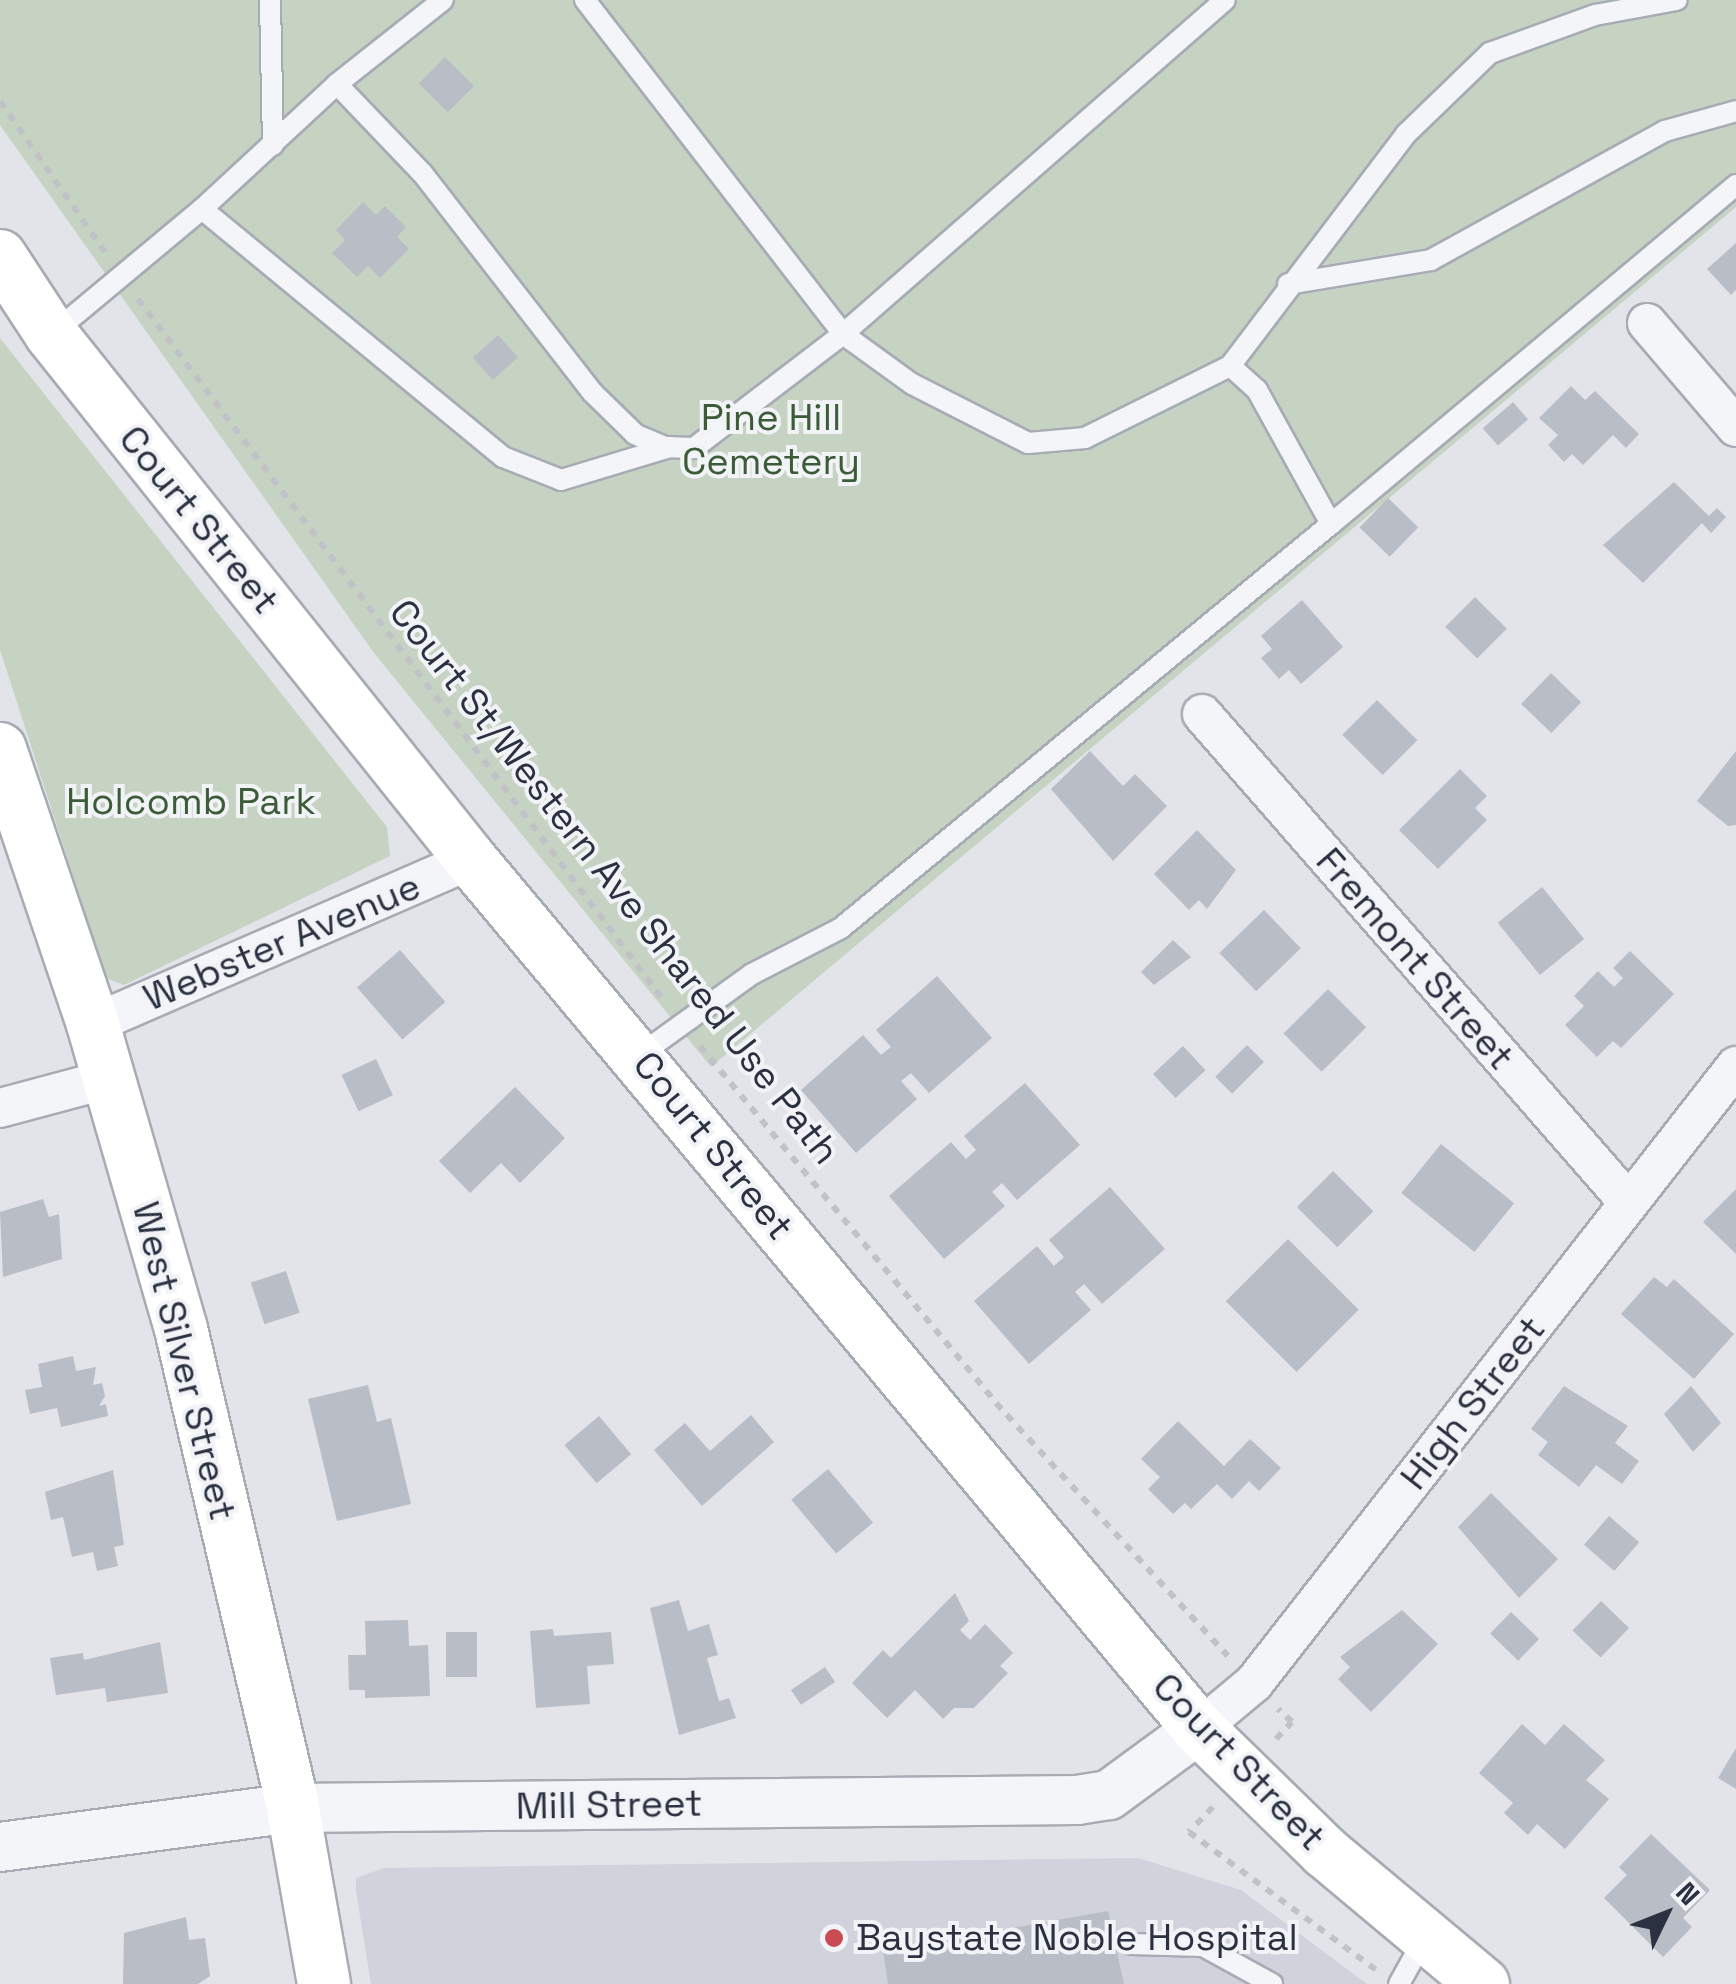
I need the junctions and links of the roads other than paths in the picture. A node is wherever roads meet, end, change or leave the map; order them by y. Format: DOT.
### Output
graph roads {
  1 [pos="270,0"];
  2 [pos="443,0"];
  3 [pos="584,0"];
  4 [pos="1225,0"];
  5 [pos="1678,0"];
  6 [pos="337,84"];
  7 [pos="1736,111"];
  8 [pos="273,145"];
  9 [pos="1736,186"];
  10 [pos="202,210"];
  11 [pos="0,256"];
  12 [pos="1288,284"];
  13 [pos="1647,323"];
  14 [pos="51,334"];
  15 [pos="844,334"];
  16 [pos="1230,366"];
  17 [pos="1736,427"];
  18 [pos="670,447"];
  19 [pos="1332,524"];
  20 [pos="1202,714"];
  21 [pos="0,749"];
  22 [pos="471,860"];
  23 [pos="93,1024"];
  24 [pos="638,1056"];
  25 [pos="1736,1066"];
  26 [pos="108,1079"];
  27 [pos="0,1108"];
  28 [pos="1630,1203"];
  29 [pos="1199,1729"];
  30 [pos="293,1808"];
  31 [pos="0,1847"];
  32 [pos="1425,1937"];
  33 [pos="1131,1944"];
  34 [pos="324,1984"];
  35 [pos="1272,1984"];
  36 [pos="1399,1984"];
  37 [pos="1483,1984"];
  1 -- 8 [label="lane"];
  2 -- 6 [label="lane"];
  3 -- 15 [label="lane"];
  4 -- 15 [label="lane"];
  5 -- 12 [label="lane"];
  6 -- 8 [label="lane"];
  6 -- 18 [label="lane"];
  7 -- 12 [label="lane"];
  8 -- 10 [label="lane"];
  9 -- 19 [label="lane"];
  10 -- 14 [label="lane"];
  10 -- 18 [label="lane"];
  11 -- 14 [label="main road, Court Street"];
  12 -- 16 [label="lane"];
  13 -- 17 [label="street"];
  14 -- 22 [label="main road, Court Street"];
  15 -- 16 [label="lane"];
  15 -- 18 [label="lane"];
  16 -- 19 [label="lane"];
  19 -- 24 [label="lane"];
  20 -- 28 [label="street, Fremont Street"];
  21 -- 23 [label="main road, West Silver Street"];
  22 -- 23 [label="street, Webster Avenue"];
  22 -- 24 [label="main road, Court Street"];
  23 -- 26 [label="main road, West Silver Street"];
  24 -- 29 [label="main road, Court Street"];
  25 -- 28 [label="street, High Street"];
  26 -- 27 [label="street"];
  26 -- 30 [label="main road, West Silver Street"];
  28 -- 29 [label="street, High Street"];
  29 -- 30 [label="street, Mill Street"];
  29 -- 32 [label="main road, Court Street"];
  30 -- 31 [label="street, Mill Street"];
  30 -- 34 [label="main road, West Silver Street"];
  32 -- 36 [label="lane"];
  32 -- 37 [label="main road, Court Street"];
  33 -- 35 [label="lane"];
}
